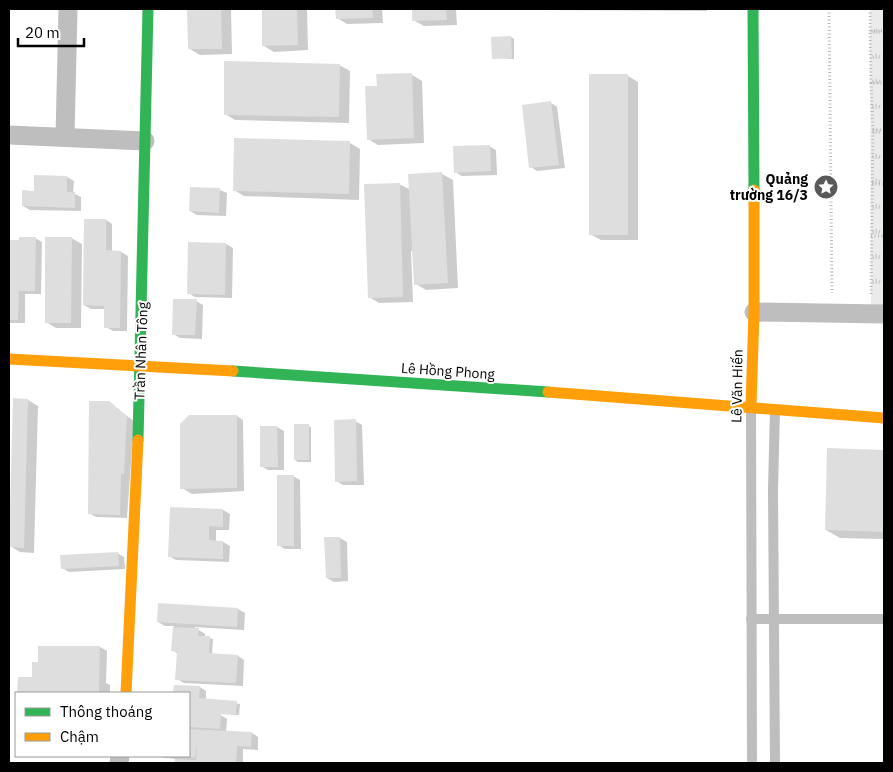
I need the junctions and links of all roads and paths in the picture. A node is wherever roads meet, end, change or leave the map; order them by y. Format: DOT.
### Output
graph roads {
  1 [pos="68,9"];
  2 [pos="148,9"];
  3 [pos="752,9"];
  4 [pos="829,9"];
  5 [pos="870,9"];
  6 [pos="870,31"];
  7 [pos="884,31"];
  8 [pos="884,82"];
  9 [pos="871,83"];
  10 [pos="873,130"];
  11 [pos="884,130"];
  12 [pos="9,135"];
  13 [pos="65,138"];
  14 [pos="145,141"];
  15 [pos="872,184"];
  16 [pos="884,184"];
  17 [pos="871,236"];
  18 [pos="884,236"];
  19 [pos="754,312"];
  20 [pos="833,313"];
  21 [pos="878,314"];
  22 [pos="9,359"];
  23 [pos="141,365"];
  24 [pos="751,406"];
  25 [pos="774,408"];
  26 [pos="884,418"];
  27 [pos="774,618"];
  28 [pos="751,619"];
  29 [pos="884,619"];
  30 [pos="126,692"];
  31 [pos="752,763"];
  32 [pos="775,763"];
  1 -- 13 [label="street"];
  2 -- 14 [label="street, Trần Nhân Tông"];
  3 -- 19 [label="street, Lê Văn Hiến"];
  4 -- 20 [label="path"];
  5 -- 6 [label="path"];
  6 -- 7 [label="path"];
  6 -- 9 [label="path"];
  8 -- 9 [label="path"];
  9 -- 10 [label="path"];
  10 -- 11 [label="path"];
  10 -- 15 [label="path"];
  12 -- 13 [label="street"];
  13 -- 14 [label="street"];
  14 -- 23 [label="street, Trần Nhân Tông"];
  15 -- 16 [label="path"];
  15 -- 17 [label="path"];
  17 -- 18 [label="path"];
  17 -- 21 [label="path"];
  19 -- 20 [label="street"];
  19 -- 24 [label="street, Lê Văn Hiến"];
  20 -- 21 [label="street"];
  22 -- 23 [label="street, Lê Hồng Phong"];
  23 -- 24 [label="street, Lê Hồng Phong"];
  23 -- 30 [label="street, Trần Nhân Tông"];
  24 -- 25 [label="street, Lê Hồng Phong"];
  24 -- 28 [label="lane, Lê Văn Hiến"];
  25 -- 26 [label="street, Lê Hồng Phong"];
  25 -- 27 [label="lane"];
  27 -- 28 [label="lane"];
  27 -- 29 [label="lane"];
  27 -- 32 [label="lane"];
  28 -- 31 [label="lane, Lê Văn Hiến"];
}
